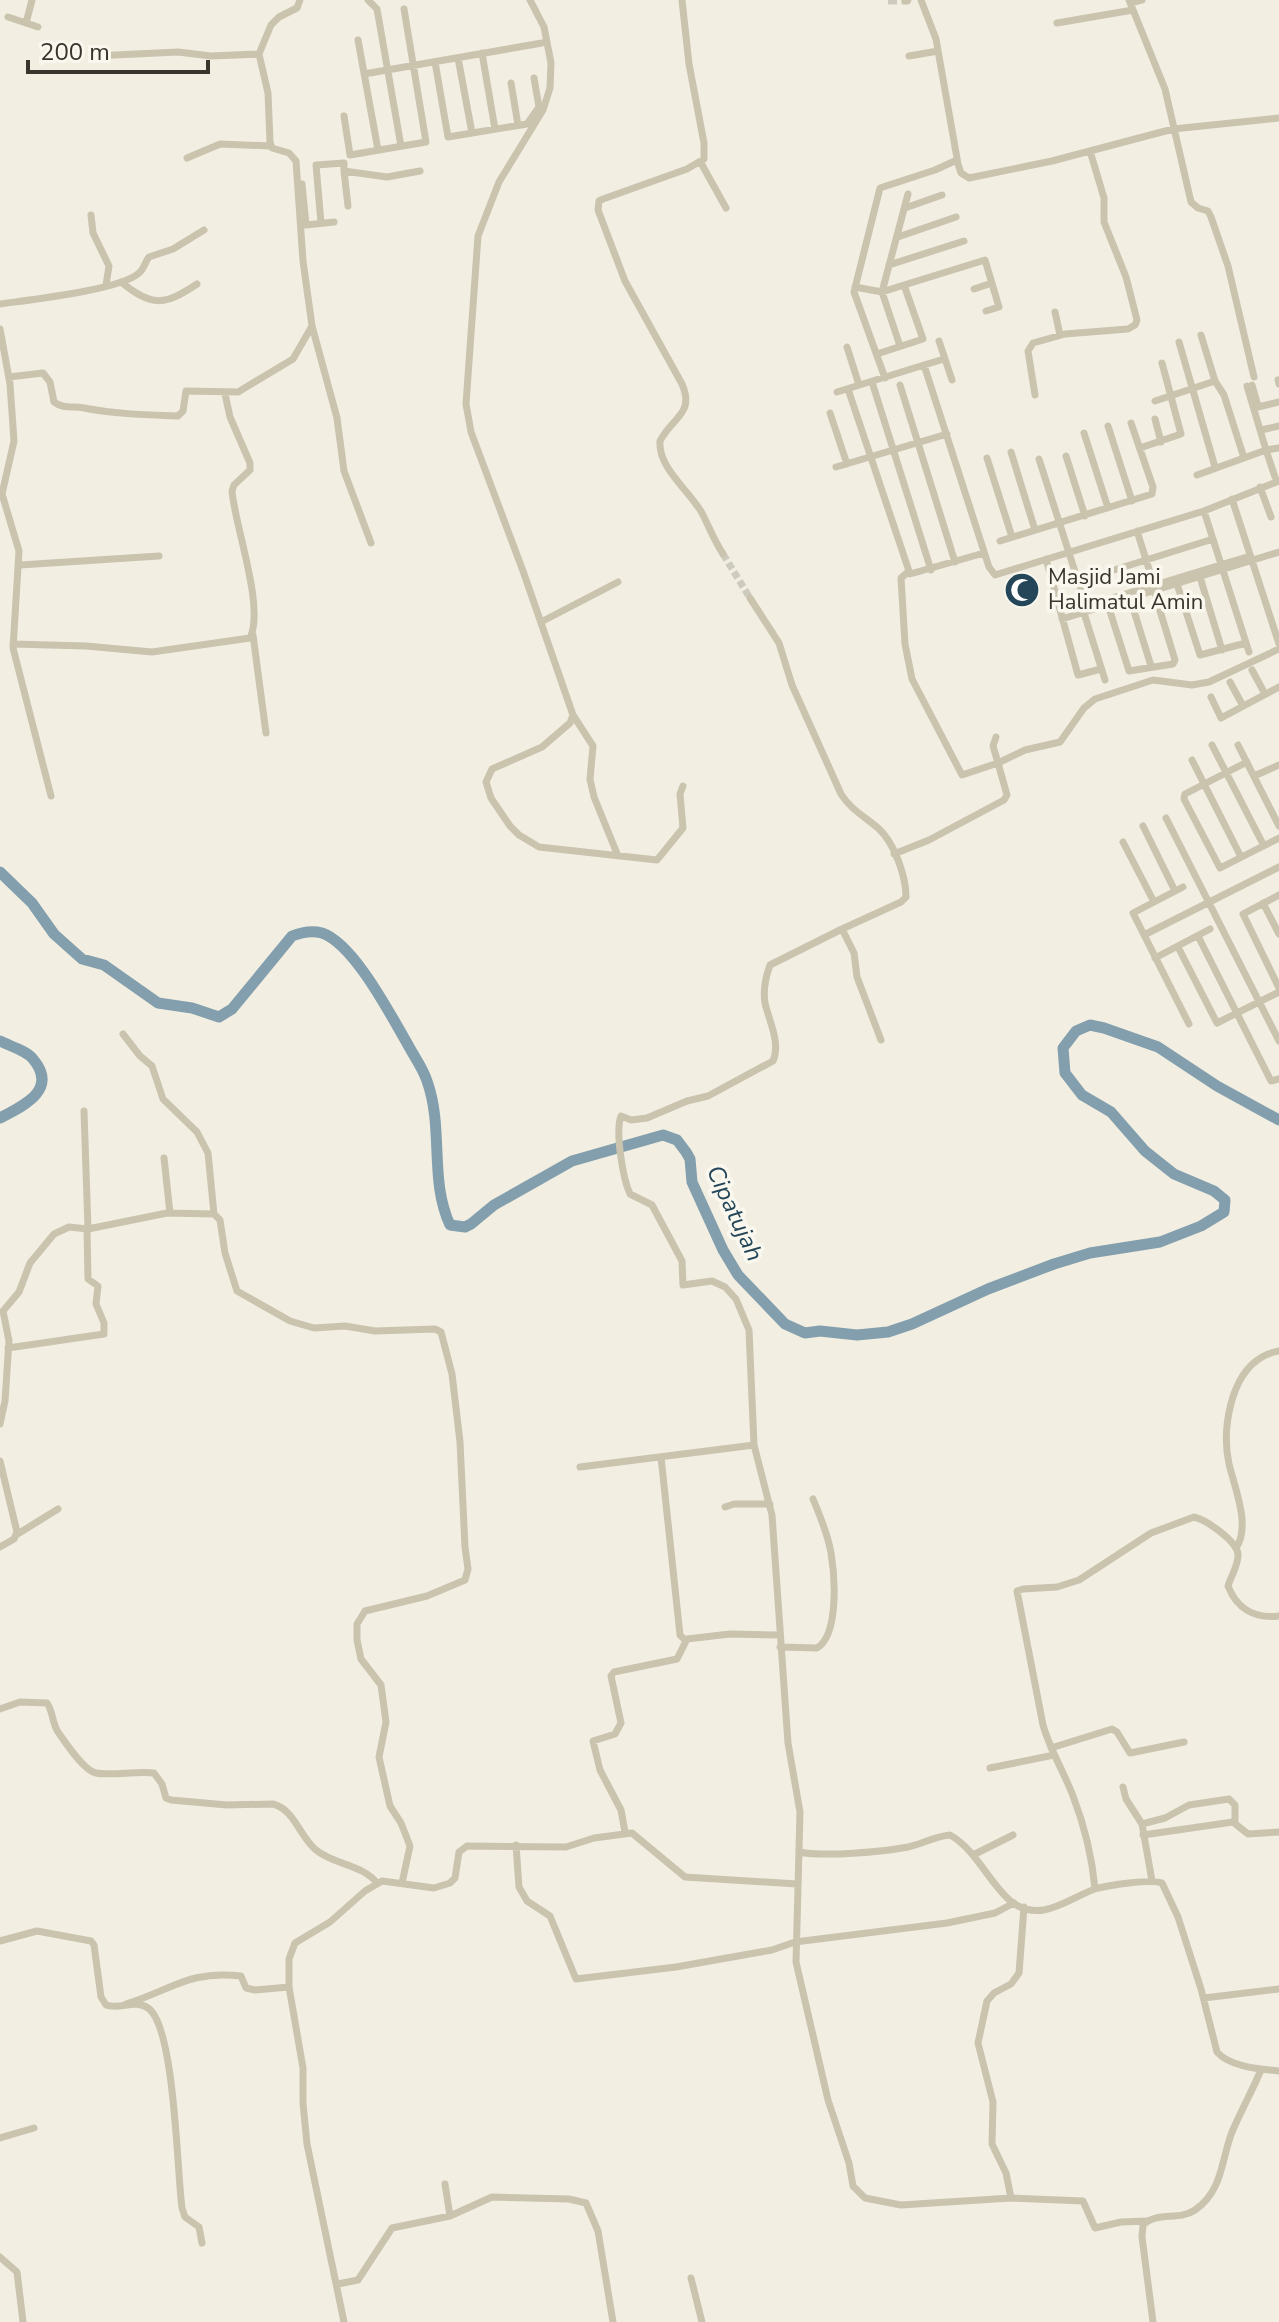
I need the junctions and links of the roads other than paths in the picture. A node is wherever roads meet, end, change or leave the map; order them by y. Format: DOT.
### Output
graph roads {
  1 [pos="32,0"];
  2 [pos="300,0"];
  3 [pos="368,0"];
  4 [pos="530,0"];
  5 [pos="682,0"];
  6 [pos="921,0"];
  7 [pos="1142,0"];
  8 [pos="1130,4"];
  9 [pos="404,9"];
  10 [pos="8,17"];
  11 [pos="26,23"];
  12 [pos="1057,23"];
  13 [pos="38,27"];
  14 [pos="358,40"];
  15 [pos="542,43"];
  16 [pos="938,51"];
  17 [pos="482,53"];
  18 [pos="259,54"];
  19 [pos="94,56"];
  20 [pos="909,56"];
  21 [pos="458,58"];
  22 [pos="435,62"];
  23 [pos="412,66"];
  24 [pos="388,70"];
  25 [pos="364,74"];
  26 [pos="534,78"];
  27 [pos="511,83"];
  28 [pos="344,116"];
  29 [pos="1279,118"];
  30 [pos="518,125"];
  31 [pos="495,129"];
  32 [pos="1173,129"];
  33 [pos="472,133"];
  34 [pos="270,146"];
  35 [pos="401,146"];
  36 [pos="378,150"];
  37 [pos="1090,151"];
  38 [pos="350,155"];
  39 [pos="187,158"];
  40 [pos="957,160"];
  41 [pos="701,163"];
  42 [pos="300,167"];
  43 [pos="344,167"];
  44 [pos="959,169"];
  45 [pos="935,170"];
  46 [pos="420,171"];
  47 [pos="908,194"];
  48 [pos="942,195"];
  49 [pos="348,206"];
  50 [pos="726,208"];
  51 [pos="905,208"];
  52 [pos="91,215"];
  53 [pos="956,217"];
  54 [pos="334,222"];
  55 [pos="321,223"];
  56 [pos="204,230"];
  57 [pos="898,237"];
  58 [pos="964,241"];
  59 [pos="889,265"];
  60 [pos="121,282"];
  61 [pos="992,283"];
  62 [pos="197,284"];
  63 [pos="106,285"];
  64 [pos="904,285"];
  65 [pos="855,287"];
  66 [pos="974,289"];
  67 [pos="882,292"];
  68 [pos="0,304"];
  69 [pos="986,311"];
  70 [pos="1055,312"];
  71 [pos="312,326"];
  72 [pos="0,329"];
  73 [pos="1060,335"];
  74 [pos="1201,335"];
  75 [pos="939,341"];
  76 [pos="1179,342"];
  77 [pos="900,346"];
  78 [pos="847,347"];
  79 [pos="877,354"];
  80 [pos="944,359"];
  81 [pos="1162,363"];
  82 [pos="924,365"];
  83 [pos="885,378"];
  84 [pos="9,380"];
  85 [pos="952,380"];
  86 [pos="1215,381"];
  87 [pos="872,382"];
  88 [pos="0,384"];
  89 [pos="859,385"];
  90 [pos="900,385"];
  91 [pos="1192,388"];
  92 [pos="848,389"];
  93 [pos="837,392"];
  94 [pos="225,394"];
  95 [pos="1035,395"];
  96 [pos="1171,396"];
  97 [pos="1155,401"];
  98 [pos="1279,402"];
  99 [pos="1256,408"];
  100 [pos="830,413"];
  101 [pos="1155,419"];
  102 [pos="1131,423"];
  103 [pos="1108,426"];
  104 [pos="1279,426"];
  105 [pos="1261,430"];
  106 [pos="1084,433"];
  107 [pos="947,434"];
  108 [pos="1161,442"];
  109 [pos="917,443"];
  110 [pos="1140,448"];
  111 [pos="1279,448"];
  112 [pos="894,450"];
  113 [pos="1266,450"];
  114 [pos="1011,452"];
  115 [pos="1066,456"];
  116 [pos="870,457"];
  117 [pos="987,458"];
  118 [pos="1244,458"];
  119 [pos="1039,459"];
  120 [pos="847,464"];
  121 [pos="836,467"];
  122 [pos="1215,467"];
  123 [pos="1197,475"];
  124 [pos="1277,479"];
  125 [pos="1260,487"];
  126 [pos="1232,499"];
  127 [pos="1132,501"];
  128 [pos="1108,508"];
  129 [pos="1204,511"];
  130 [pos="1085,516"];
  131 [pos="1271,517"];
  132 [pos="1060,523"];
  133 [pos="1035,530"];
  134 [pos="1137,531"];
  135 [pos="1012,537"];
  136 [pos="1213,539"];
  137 [pos="1000,541"];
  138 [pos="371,543"];
  139 [pos="1069,552"];
  140 [pos="1279,552"];
  141 [pos="984,553"];
  142 [pos="723,554"];
  143 [pos="159,556"];
  144 [pos="1251,558"];
  145 [pos="1046,559"];
  146 [pos="1146,560"];
  147 [pos="955,562"];
  148 [pos="20,565"];
  149 [pos="1222,567"];
  150 [pos="931,570"];
  151 [pos="908,572"];
  152 [pos="1200,577"];
  153 [pos="1079,581"];
  154 [pos="618,582"];
  155 [pos="1177,584"];
  156 [pos="1154,588"];
  157 [pos="750,598"];
  158 [pos="1130,598"];
  159 [pos="1108,605"];
  160 [pos="1084,613"];
  161 [pos="1061,616"];
  162 [pos="541,622"];
  163 [pos="253,635"];
  164 [pos="1278,641"];
  165 [pos="1246,643"];
  166 [pos="13,644"];
  167 [pos="1222,650"];
  168 [pos="1249,652"];
  169 [pos="1151,666"];
  170 [pos="1101,669"];
  171 [pos="1252,670"];
  172 [pos="1105,680"];
  173 [pos="1230,682"];
  174 [pos="1279,687"];
  175 [pos="1265,694"];
  176 [pos="1211,697"];
  177 [pos="1243,706"];
  178 [pos="573,715"];
  179 [pos="266,733"];
  180 [pos="996,737"];
  181 [pos="1212,745"];
  182 [pos="1238,745"];
  183 [pos="1192,760"];
  184 [pos="1247,762"];
  185 [pos="998,763"];
  186 [pos="1278,768"];
  187 [pos="1226,773"];
  188 [pos="1254,776"];
  189 [pos="1204,784"];
  190 [pos="683,786"];
  191 [pos="51,796"];
  192 [pos="1166,818"];
  193 [pos="1143,826"];
  194 [pos="1279,826"];
  195 [pos="1279,838"];
  196 [pos="1123,842"];
  197 [pos="1264,846"];
  198 [pos="894,854"];
  199 [pos="618,856"];
  200 [pos="1241,857"];
  201 [pos="1279,867"];
  202 [pos="1279,895"];
  203 [pos="1154,902"];
  204 [pos="1208,902"];
  205 [pos="1263,903"];
  206 [pos="1243,914"];
  207 [pos="1234,919"];
  208 [pos="842,929"];
  209 [pos="1210,929"];
  210 [pos="1279,934"];
  211 [pos="1144,935"];
  212 [pos="1198,936"];
  213 [pos="1178,947"];
  214 [pos="1155,958"];
  215 [pos="1279,990"];
  216 [pos="1260,1002"];
  217 [pos="1239,1013"];
  218 [pos="1189,1024"];
  219 [pos="123,1034"];
  220 [pos="881,1040"];
  221 [pos="1279,1041"];
  222 [pos="1279,1079"];
  223 [pos="84,1111"];
  224 [pos="164,1158"];
  225 [pos="170,1213"];
  226 [pos="214,1214"];
  227 [pos="87,1229"];
  228 [pos="2,1308"];
  229 [pos="8,1348"];
  230 [pos="1279,1351"];
  231 [pos="0,1424"];
  232 [pos="754,1445"];
  233 [pos="661,1457"];
  234 [pos="0,1461"];
  235 [pos="580,1467"];
  236 [pos="813,1499"];
  237 [pos="770,1504"];
  238 [pos="725,1507"];
  239 [pos="58,1509"];
  240 [pos="16,1535"];
  241 [pos="0,1547"];
  242 [pos="1236,1548"];
  243 [pos="1279,1616"];
  244 [pos="779,1635"];
  245 [pos="685,1640"];
  246 [pos="780,1647"];
  247 [pos="0,1709"];
  248 [pos="1184,1742"];
  249 [pos="1052,1752"];
  250 [pos="990,1768"];
  251 [pos="1123,1787"];
  252 [pos="1235,1822"];
  253 [pos="1142,1824"];
  254 [pos="625,1832"];
  255 [pos="1279,1832"];
  256 [pos="1013,1835"];
  257 [pos="1143,1835"];
  258 [pos="516,1845"];
  259 [pos="799,1852"];
  260 [pos="973,1855"];
  261 [pos="1152,1881"];
  262 [pos="377,1883"];
  263 [pos="402,1883"];
  264 [pos="797,1884"];
  265 [pos="1095,1889"];
  266 [pos="1014,1903"];
  267 [pos="1024,1907"];
  268 [pos="0,1941"];
  269 [pos="795,1942"];
  270 [pos="289,1987"];
  271 [pos="1279,1989"];
  272 [pos="1204,1998"];
  273 [pos="126,2004"];
  274 [pos="1261,2070"];
  275 [pos="1279,2071"];
  276 [pos="34,2128"];
  277 [pos="0,2138"];
  278 [pos="445,2184"];
  279 [pos="1011,2198"];
  280 [pos="450,2216"];
  281 [pos="1147,2221"];
  282 [pos="202,2243"];
  283 [pos="0,2257"];
  284 [pos="691,2278"];
  285 [pos="338,2284"];
  286 [pos="23,2322"];
  287 [pos="344,2322"];
  288 [pos="613,2322"];
  289 [pos="702,2322"];
  290 [pos="1153,2322"];
  1 -- 11 [label="street"];
  2 -- 18 [label="street"];
  3 -- 24 [label="street"];
  4 -- 162 [label="street"];
  5 -- 41 [label="street"];
  6 -- 16 [label="street"];
  7 -- 8 [label="street"];
  8 -- 12 [label="street"];
  8 -- 32 [label="street"];
  9 -- 23 [label="street"];
  10 -- 11 [label="street"];
  11 -- 13 [label="street"];
  14 -- 25 [label="street"];
  15 -- 17 [label="street"];
  16 -- 20 [label="street"];
  16 -- 40 [label="street"];
  17 -- 21 [label="street"];
  17 -- 31 [label="street"];
  18 -- 19 [label="street"];
  18 -- 34 [label="street"];
  21 -- 22 [label="street"];
  21 -- 33 [label="street"];
  22 -- 23 [label="street"];
  22 -- 33 [label="street"];
  23 -- 24 [label="street"];
  23 -- 35 [label="street"];
  24 -- 25 [label="street"];
  24 -- 35 [label="street"];
  25 -- 36 [label="street"];
  26 -- 30 [label="street"];
  27 -- 30 [label="street"];
  28 -- 38 [label="street"];
  29 -- 32 [label="street"];
  30 -- 31 [label="street"];
  31 -- 33 [label="street"];
  32 -- 37 [label="street"];
  32 -- 99 [label="street"];
  34 -- 39 [label="street"];
  34 -- 71 [label="street"];
  35 -- 36 [label="street"];
  36 -- 38 [label="street"];
  37 -- 44 [label="street"];
  37 -- 73 [label="street"];
  38 -- 43 [label="street"];
  40 -- 44 [label="street"];
  40 -- 45 [label="street"];
  41 -- 50 [label="street"];
  41 -- 142 [label="street"];
  42 -- 55 [label="street"];
  43 -- 46 [label="street"];
  43 -- 49 [label="street"];
  43 -- 55 [label="street"];
  44 -- 45 [label="street"];
  45 -- 65 [label="street"];
  47 -- 51 [label="street"];
  48 -- 51 [label="street"];
  51 -- 57 [label="street"];
  52 -- 63 [label="street"];
  53 -- 57 [label="street"];
  54 -- 55 [label="street"];
  56 -- 60 [label="street"];
  57 -- 59 [label="street"];
  58 -- 59 [label="street"];
  59 -- 67 [label="street"];
  60 -- 62 [label="street"];
  60 -- 63 [label="street"];
  61 -- 64 [label="street"];
  61 -- 66 [label="street"];
  61 -- 69 [label="street"];
  63 -- 68 [label="street"];
  64 -- 67 [label="street"];
  64 -- 77 [label="street"];
  65 -- 67 [label="street"];
  65 -- 79 [label="street"];
  67 -- 77 [label="street"];
  70 -- 73 [label="street"];
  71 -- 94 [label="street"];
  71 -- 138 [label="street"];
  72 -- 84 [label="street"];
  73 -- 95 [label="street"];
  74 -- 86 [label="street"];
  75 -- 80 [label="street"];
  76 -- 91 [label="street"];
  77 -- 79 [label="street"];
  78 -- 89 [label="street"];
  79 -- 83 [label="street"];
  80 -- 82 [label="street"];
  80 -- 85 [label="street"];
  81 -- 96 [label="street"];
  82 -- 83 [label="street"];
  82 -- 107 [label="street"];
  83 -- 87 [label="street"];
  84 -- 88 [label="street"];
  84 -- 94 [label="street"];
  84 -- 148 [label="street"];
  86 -- 91 [label="street"];
  86 -- 118 [label="street"];
  87 -- 89 [label="street"];
  87 -- 112 [label="street"];
  89 -- 92 [label="street"];
  90 -- 109 [label="street"];
  91 -- 96 [label="street"];
  91 -- 122 [label="street"];
  92 -- 93 [label="street"];
  92 -- 116 [label="street"];
  94 -- 163 [label="street"];
  96 -- 97 [label="street"];
  96 -- 108 [label="street"];
  98 -- 99 [label="street"];
  99 -- 105 [label="street"];
  100 -- 120 [label="street"];
  101 -- 108 [label="street"];
  102 -- 110 [label="street"];
  103 -- 127 [label="street"];
  104 -- 105 [label="street"];
  105 -- 113 [label="street"];
  106 -- 128 [label="street"];
  107 -- 109 [label="street"];
  107 -- 141 [label="street"];
  108 -- 110 [label="street"];
  109 -- 112 [label="street"];
  109 -- 147 [label="street"];
  110 -- 127 [label="street"];
  111 -- 113 [label="street"];
  112 -- 116 [label="street"];
  112 -- 150 [label="street"];
  113 -- 118 [label="street"];
  113 -- 124 [label="street"];
  114 -- 133 [label="street"];
  115 -- 130 [label="street"];
  116 -- 120 [label="street"];
  116 -- 151 [label="street"];
  117 -- 135 [label="street"];
  118 -- 122 [label="street"];
  119 -- 132 [label="street"];
  120 -- 121 [label="street"];
  122 -- 123 [label="street"];
  124 -- 125 [label="street"];
  125 -- 126 [label="street"];
  125 -- 131 [label="street"];
  126 -- 129 [label="street"];
  126 -- 144 [label="street"];
  127 -- 128 [label="street"];
  128 -- 130 [label="street"];
  129 -- 134 [label="street"];
  129 -- 136 [label="street"];
  130 -- 132 [label="street"];
  132 -- 133 [label="street"];
  132 -- 139 [label="street"];
  133 -- 135 [label="street"];
  134 -- 139 [label="street"];
  134 -- 146 [label="street"];
  135 -- 137 [label="street"];
  136 -- 146 [label="street"];
  136 -- 149 [label="street"];
  139 -- 145 [label="street"];
  139 -- 153 [label="street"];
  140 -- 144 [label="street"];
  141 -- 145 [label="street"];
  141 -- 147 [label="street"];
  143 -- 148 [label="street"];
  144 -- 149 [label="street"];
  144 -- 164 [label="street"];
  145 -- 161 [label="street"];
  146 -- 153 [label="street"];
  146 -- 156 [label="street"];
  147 -- 150 [label="street"];
  148 -- 166 [label="street"];
  149 -- 152 [label="street"];
  149 -- 156 [label="street"];
  149 -- 165 [label="street"];
  150 -- 151 [label="street"];
  151 -- 185 [label="street"];
  152 -- 155 [label="street"];
  152 -- 167 [label="street"];
  153 -- 156 [label="street"];
  154 -- 162 [label="street"];
  155 -- 156 [label="street"];
  155 -- 167 [label="street"];
  156 -- 158 [label="street"];
  156 -- 169 [label="street"];
  157 -- 198 [label="street"];
  158 -- 159 [label="street"];
  158 -- 169 [label="street"];
  159 -- 160 [label="street"];
  159 -- 169 [label="street"];
  160 -- 161 [label="street"];
  160 -- 170 [label="street"];
  161 -- 170 [label="street"];
  162 -- 178 [label="street"];
  163 -- 166 [label="street"];
  163 -- 179 [label="street"];
  164 -- 185 [label="street"];
  165 -- 167 [label="street"];
  165 -- 168 [label="street"];
  166 -- 191 [label="street"];
  170 -- 172 [label="street"];
  171 -- 175 [label="street"];
  173 -- 177 [label="street"];
  174 -- 175 [label="street"];
  175 -- 177 [label="street"];
  176 -- 177 [label="street"];
  178 -- 199 [label="street"];
  178 -- 199 [label="street"];
  180 -- 185 [label="street"];
  181 -- 187 [label="street"];
  182 -- 184 [label="street"];
  183 -- 189 [label="street"];
  184 -- 187 [label="street"];
  184 -- 188 [label="street"];
  185 -- 198 [label="street"];
  186 -- 188 [label="street"];
  187 -- 189 [label="street"];
  187 -- 197 [label="street"];
  188 -- 194 [label="street"];
  189 -- 200 [label="street"];
  189 -- 200 [label="street"];
  190 -- 199 [label="street"];
  192 -- 204 [label="street"];
  193 -- 203 [label="street"];
  195 -- 197 [label="street"];
  196 -- 203 [label="street"];
  197 -- 200 [label="street"];
  198 -- 208 [label="street"];
  201 -- 204 [label="street"];
  202 -- 205 [label="street"];
  203 -- 211 [label="street"];
  204 -- 211 [label="street"];
  204 -- 216 [label="street"];
  205 -- 206 [label="street"];
  205 -- 210 [label="street"];
  206 -- 207 [label="street"];
  206 -- 215 [label="street"];
  208 -- 220 [label="street"];
  208 -- 232 [label="street"];
  209 -- 212 [label="street"];
  211 -- 214 [label="street"];
  212 -- 213 [label="street"];
  212 -- 217 [label="street"];
  213 -- 214 [label="street"];
  213 -- 217 [label="street"];
  214 -- 218 [label="street"];
  215 -- 216 [label="street"];
  216 -- 217 [label="street"];
  216 -- 221 [label="street"];
  217 -- 222 [label="street"];
  219 -- 226 [label="street"];
  223 -- 227 [label="street"];
  224 -- 225 [label="street"];
  225 -- 226 [label="street"];
  225 -- 227 [label="street"];
  226 -- 263 [label="street"];
  227 -- 228 [label="street"];
  227 -- 229 [label="street"];
  228 -- 229 [label="street"];
  229 -- 231 [label="street"];
  230 -- 242 [label="street"];
  232 -- 233 [label="street"];
  232 -- 237 [label="street"];
  233 -- 235 [label="street"];
  233 -- 245 [label="street"];
  234 -- 240 [label="street"];
  236 -- 246 [label="street"];
  237 -- 238 [label="street"];
  237 -- 244 [label="street"];
  239 -- 240 [label="street"];
  240 -- 241 [label="street"];
  242 -- 243 [label="street"];
  242 -- 249 [label="street"];
  244 -- 245 [label="street"];
  244 -- 246 [label="street"];
  245 -- 254 [label="street"];
  246 -- 259 [label="street"];
  247 -- 262 [label="street"];
  248 -- 249 [label="street"];
  249 -- 250 [label="street"];
  249 -- 265 [label="street"];
  251 -- 253 [label="street"];
  252 -- 253 [label="street"];
  252 -- 255 [label="street"];
  252 -- 257 [label="street"];
  253 -- 257 [label="street"];
  254 -- 258 [label="street"];
  254 -- 264 [label="street"];
  256 -- 260 [label="street"];
  257 -- 261 [label="street"];
  258 -- 263 [label="street"];
  258 -- 269 [label="street"];
  259 -- 260 [label="street"];
  259 -- 264 [label="street"];
  260 -- 266 [label="street"];
  261 -- 265 [label="street"];
  261 -- 272 [label="street"];
  262 -- 263 [label="street"];
  262 -- 270 [label="street"];
  264 -- 269 [label="street"];
  265 -- 267 [label="street"];
  266 -- 267 [label="street"];
  266 -- 269 [label="street"];
  267 -- 279 [label="street"];
  268 -- 273 [label="street"];
  269 -- 279 [label="street"];
  270 -- 273 [label="street"];
  270 -- 285 [label="street"];
  271 -- 272 [label="street"];
  272 -- 274 [label="street"];
  273 -- 282 [label="street"];
  274 -- 275 [label="street"];
  274 -- 281 [label="street"];
  276 -- 277 [label="street"];
  278 -- 280 [label="street"];
  279 -- 281 [label="street"];
  280 -- 285 [label="street"];
  280 -- 288 [label="street"];
  281 -- 290 [label="street"];
  283 -- 286 [label="street"];
  284 -- 289 [label="street"];
  285 -- 287 [label="street"];
}
